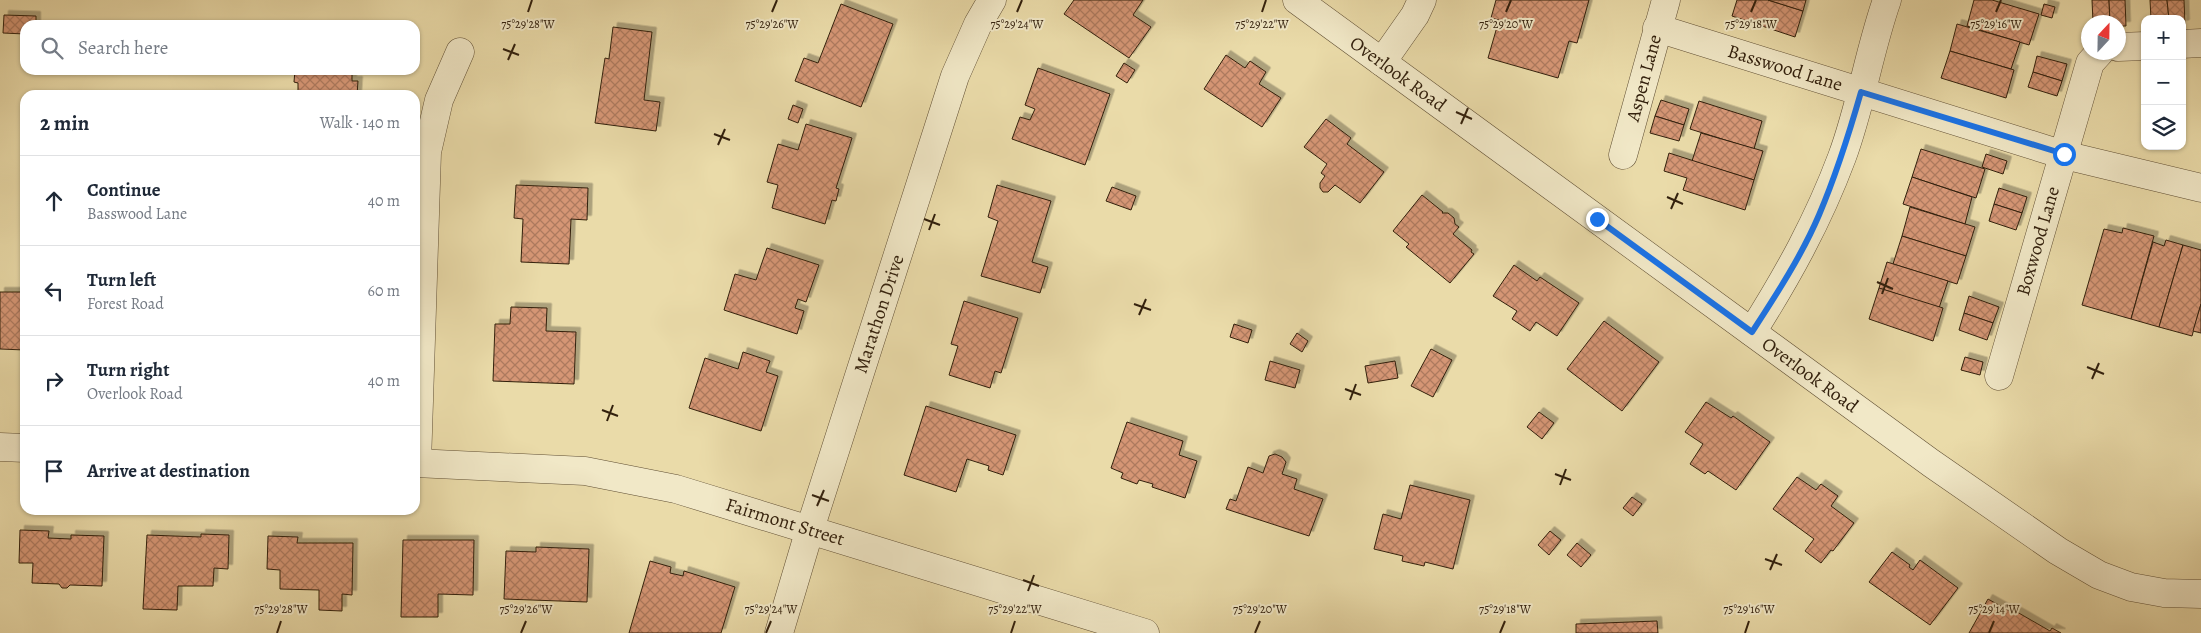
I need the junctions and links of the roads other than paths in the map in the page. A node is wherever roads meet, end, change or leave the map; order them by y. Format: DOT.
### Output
graph roads {
  1 [pos="992,0"];
  2 [pos="1297,0"];
  3 [pos="1422,0"];
  4 [pos="1666,0"];
  5 [pos="1887,0"];
  6 [pos="1658,28"];
  7 [pos="2201,43"];
  8 [pos="2186,44"];
  9 [pos="2141,46"];
  10 [pos="2126,47"];
  11 [pos="460,52"];
  12 [pos="2093,60"];
  13 [pos="1382,62"];
  14 [pos="1861,92"];
  15 [pos="2064,154"];
  16 [pos="1623,156"];
  17 [pos="2201,188"];
  18 [pos="1752,332"];
  19 [pos="420,350"];
  20 [pos="1999,376"];
  21 [pos="0,448"];
  22 [pos="20,448"];
  23 [pos="420,463"];
  24 [pos="810,529"];
  25 [pos="2201,594"];
  26 [pos="780,633"];
  27 [pos="1145,633"];
  1 -- 24 [label="street, Marathon Drive"];
  2 -- 13 [label="street, Overlook Road"];
  3 -- 13 [label="street"];
  4 -- 6 [label="street, Aspen Lane"];
  5 -- 14 [label="street"];
  6 -- 14 [label="street, Basswood Lane"];
  6 -- 16 [label="street, Aspen Lane"];
  7 -- 8 [label="street"];
  9 -- 10 [label="street"];
  11 -- 19 [label="street"];
  12 -- 15 [label="street, Boxwood Lane"];
  13 -- 18 [label="street, Overlook Road"];
  14 -- 15 [label="street, Basswood Lane"];
  14 -- 18 [label="street"];
  15 -- 17 [label="street, Basswood Lane"];
  15 -- 20 [label="street, Boxwood Lane"];
  18 -- 25 [label="street, Overlook Road"];
  21 -- 22 [label="street"];
  23 -- 24 [label="street, Fairmont Street"];
  24 -- 26 [label="street, Marathon Drive"];
  24 -- 27 [label="street, Fairmont Street"];
}
